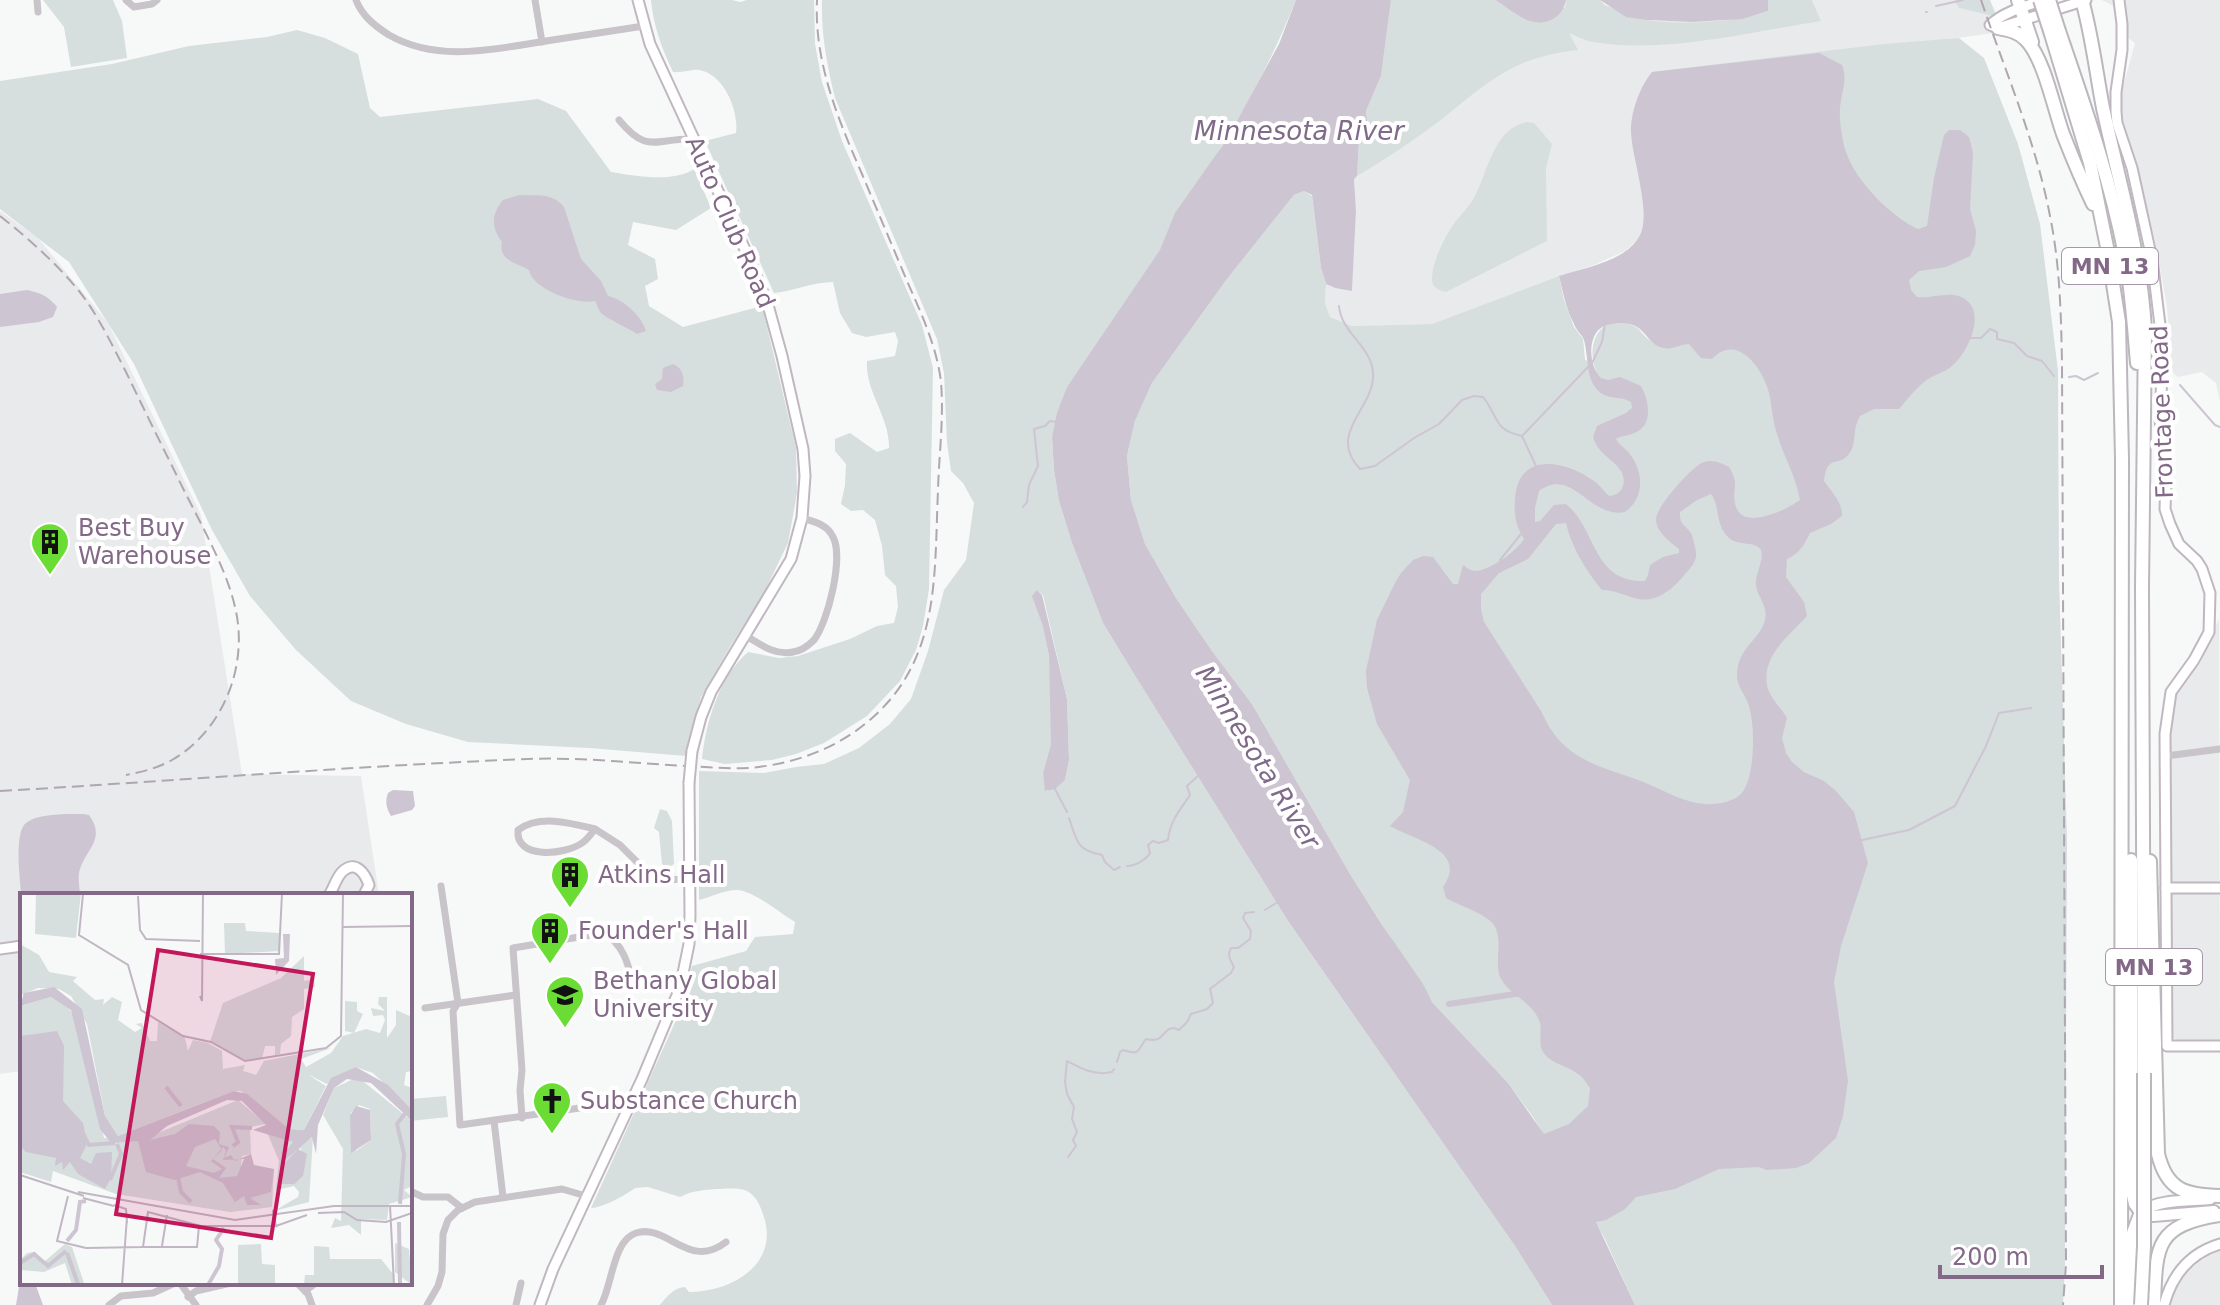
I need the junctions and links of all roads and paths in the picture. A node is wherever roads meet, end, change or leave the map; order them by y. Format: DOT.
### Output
graph roads {
  1 [pos="37,0"];
  2 [pos="126,0"];
  3 [pos="157,0"];
  4 [pos="356,0"];
  5 [pos="535,0"];
  6 [pos="638,0"];
  7 [pos="2044,0"];
  8 [pos="2083,0"];
  9 [pos="2119,0"];
  10 [pos="2021,10"];
  11 [pos="38,12"];
  12 [pos="644,26"];
  13 [pos="1998,28"];
  14 [pos="2055,33"];
  15 [pos="542,42"];
  16 [pos="2038,60"];
  17 [pos="619,120"];
  18 [pos="693,139"];
  19 [pos="2102,226"];
  20 [pos="2142,446"];
  21 [pos="802,518"];
  22 [pos="2216,609"];
  23 [pos="746,636"];
  24 [pos="2142,696"];
  25 [pos="2122,697"];
  26 [pos="2220,749"];
  27 [pos="2166,756"];
  28 [pos="595,829"];
  29 [pos="690,879"];
  30 [pos="441,886"];
  31 [pos="2166,888"];
  32 [pos="2220,888"];
  33 [pos="330,893"];
  34 [pos="365,893"];
  35 [pos="20,946"];
  36 [pos="0,949"];
  37 [pos="681,984"];
  38 [pos="516,995"];
  39 [pos="458,1003"];
  40 [pos="425,1008"];
  41 [pos="2220,1046"];
  42 [pos="627,1111"];
  43 [pos="522,1118"];
  44 [pos="494,1121"];
  45 [pos="412,1192"];
  46 [pos="586,1196"];
  47 [pos="503,1197"];
  48 [pos="2220,1197"];
  49 [pos="462,1208"];
  50 [pos="2141,1212"];
  51 [pos="2220,1213"];
  52 [pos="726,1242"];
  53 [pos="2219,1245"];
  54 [pos="521,1283"];
  55 [pos="172,1285"];
  56 [pos="179,1285"];
  57 [pos="222,1285"];
  58 [pos="299,1285"];
  59 [pos="313,1285"];
  60 [pos="305,1291"];
  61 [pos="188,1297"];
  62 [pos="109,1305"];
  63 [pos="196,1305"];
  64 [pos="312,1305"];
  65 [pos="427,1305"];
  66 [pos="516,1305"];
  67 [pos="540,1305"];
  68 [pos="601,1305"];
  69 [pos="2121,1305"];
  70 [pos="2132,1305"];
  71 [pos="2141,1305"];
  72 [pos="2154,1305"];
  73 [pos="2164,1305"];
  1 -- 11 [label="street"];
  2 -- 3 [label="street"];
  4 -- 15 [label="street"];
  5 -- 15 [label="street"];
  6 -- 12 [label="street, Auto Club Road"];
  7 -- 10 [label="street"];
  7 -- 14 [label="highway, MN 13, bridge"];
  8 -- 10 [label="street"];
  8 -- 20 [label="highway"];
  9 -- 22 [label="street, Frontage Road"];
  10 -- 13 [label="street"];
  10 -- 16 [label="highway"];
  12 -- 15 [label="street"];
  12 -- 18 [label="street, Auto Club Road"];
  13 -- 16 [label="highway"];
  14 -- 19 [label="highway, MN 13"];
  14 -- 20 [label="highway, MN 13"];
  16 -- 19 [label="highway"];
  17 -- 18 [label="street"];
  18 -- 21 [label="street, Auto Club Road"];
  19 -- 25 [label="highway, MN 13"];
  20 -- 24 [label="highway, MN 13"];
  21 -- 23 [label="street, Auto Club Road"];
  21 -- 23 [label="street"];
  22 -- 27 [label="street, Frontage Road"];
  23 -- 29 [label="street, Auto Club Road, bridge"];
  24 -- 48 [label="highway, MN 13"];
  24 -- 71 [label="highway, bridge"];
  25 -- 50 [label="highway, MN 13"];
  25 -- 69 [label="highway"];
  26 -- 27 [label="street"];
  27 -- 31 [label="street, Frontage Road"];
  28 -- 28 [label="street"];
  28 -- 29 [label="street"];
  29 -- 37 [label="street, Auto Club Road"];
  30 -- 39 [label="street"];
  31 -- 32 [label="street"];
  31 -- 41 [label="street, Frontage Road"];
  33 -- 34 [label="street"];
  35 -- 36 [label="street"];
  37 -- 38 [label="street"];
  37 -- 42 [label="street, Auto Club Road"];
  38 -- 39 [label="street"];
  38 -- 43 [label="street"];
  39 -- 40 [label="street"];
  39 -- 44 [label="street"];
  42 -- 43 [label="street"];
  42 -- 46 [label="street, Auto Club Road"];
  43 -- 44 [label="street"];
  44 -- 47 [label="street"];
  45 -- 49 [label="street"];
  46 -- 47 [label="street"];
  46 -- 67 [label="street, Auto Club Road"];
  47 -- 49 [label="street"];
  48 -- 50 [label="main road"];
  49 -- 65 [label="street"];
  50 -- 51 [label="main road"];
  50 -- 70 [label="highway"];
  51 -- 72 [label="highway"];
  52 -- 68 [label="street"];
  53 -- 73 [label="street"];
  54 -- 66 [label="street"];
  55 -- 62 [label="street"];
  56 -- 61 [label="street"];
  57 -- 61 [label="street"];
  58 -- 60 [label="street"];
  59 -- 60 [label="street"];
  60 -- 64 [label="street"];
  61 -- 63 [label="street"];
}
